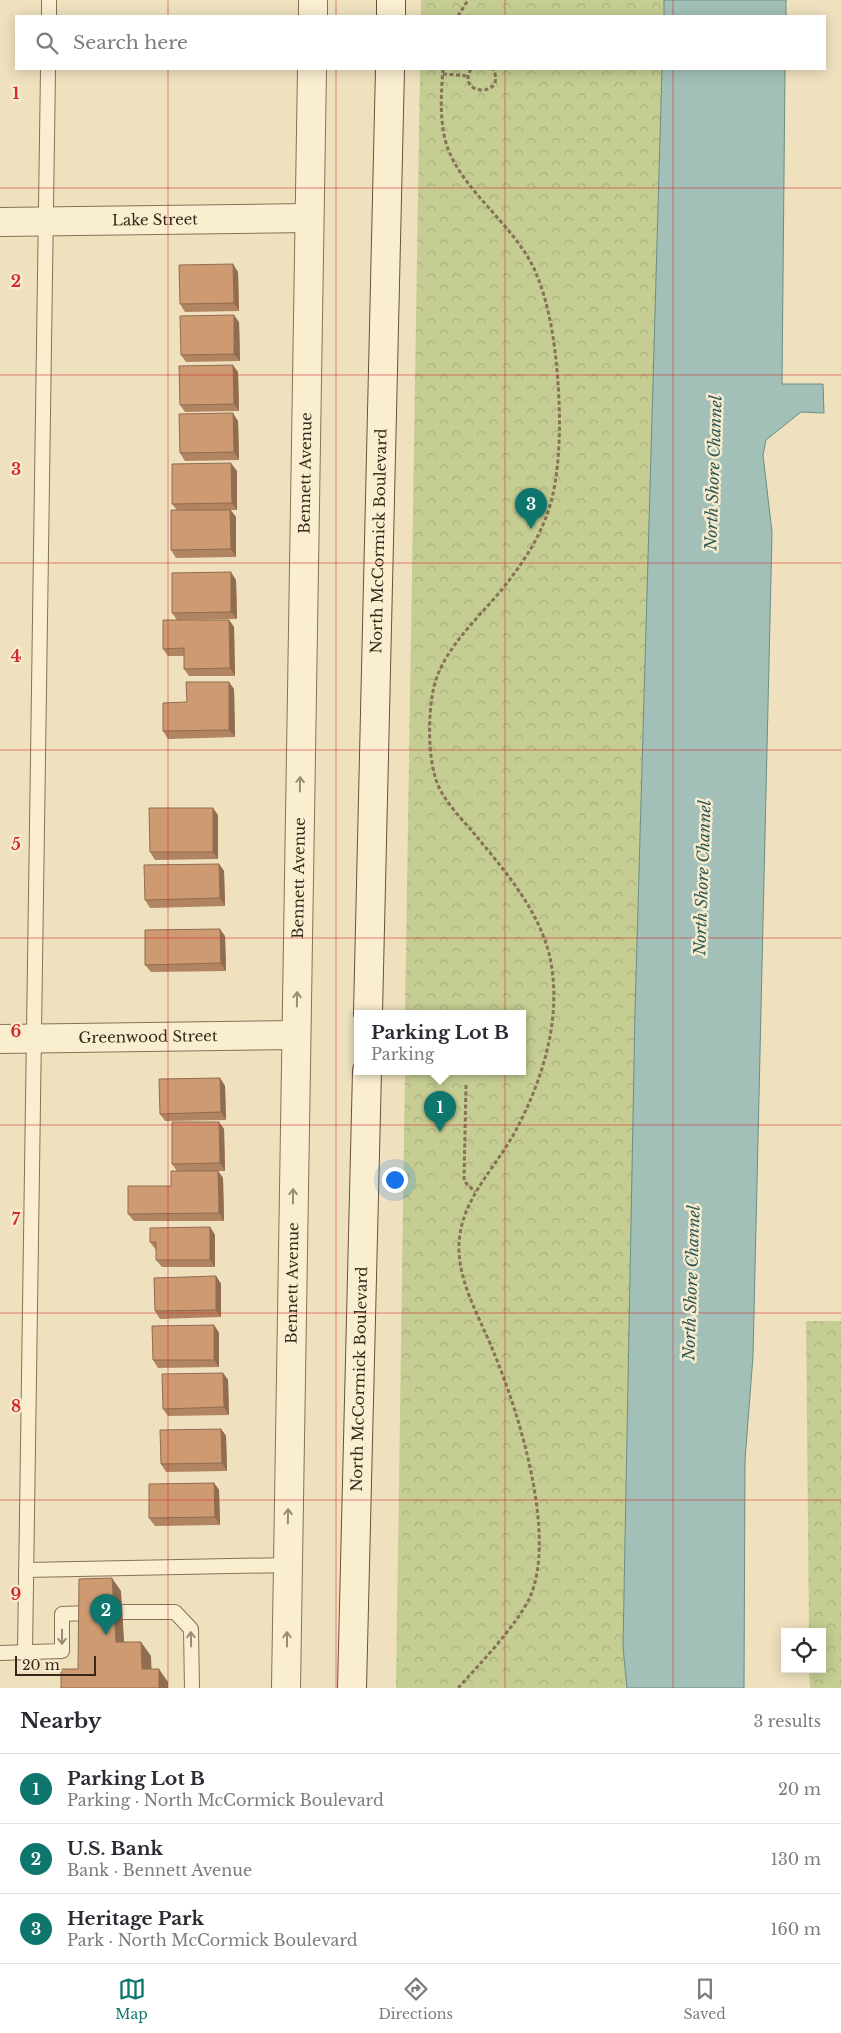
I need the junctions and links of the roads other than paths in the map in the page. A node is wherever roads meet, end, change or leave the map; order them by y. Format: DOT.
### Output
graph roads {
  1 [pos="49,0"];
  2 [pos="313,0"];
  3 [pos="392,0"];
  4 [pos="49,15"];
  5 [pos="313,15"];
  6 [pos="391,15"];
  7 [pos="48,70"];
  8 [pos="312,70"];
  9 [pos="390,70"];
  10 [pos="309,218"];
  11 [pos="46,221"];
  12 [pos="0,222"];
  13 [pos="368,1010"];
  14 [pos="296,1035"];
  15 [pos="34,1038"];
  16 [pos="0,1039"];
  17 [pos="367,1075"];
  18 [pos="287,1565"];
  19 [pos="26,1570"];
  20 [pos="123,1612"];
  21 [pos="88,1613"];
  22 [pos="25,1652"];
  23 [pos="0,1653"];
  24 [pos="192,1688"];
  25 [pos="286,1688"];
  26 [pos="352,1688"];
  1 -- 4 [label="lane"];
  2 -- 5 [label="street"];
  3 -- 6 [label="street"];
  7 -- 11 [label="lane"];
  8 -- 10 [label="street, Bennett Avenue"];
  9 -- 13 [label="street, North McCormick Boulevard"];
  10 -- 11 [label="street, Lake Street"];
  14 -- 10 [label="street, Bennett Avenue, one-way"];
  11 -- 12 [label="street, Lake Street"];
  11 -- 15 [label="lane"];
  14 -- 15 [label="street, Greenwood Street"];
  18 -- 14 [label="street, Bennett Avenue, one-way"];
  15 -- 16 [label="street, Greenwood Street"];
  15 -- 19 [label="lane"];
  17 -- 26 [label="street, North McCormick Boulevard"];
  18 -- 19 [label="lane"];
  25 -- 18 [label="street, Bennett Avenue, one-way"];
  19 -- 22 [label="lane"];
  24 -- 20 [label="lane, one-way"];
  21 -- 22 [label="lane, one-way"];
  22 -- 23 [label="lane"];
}
